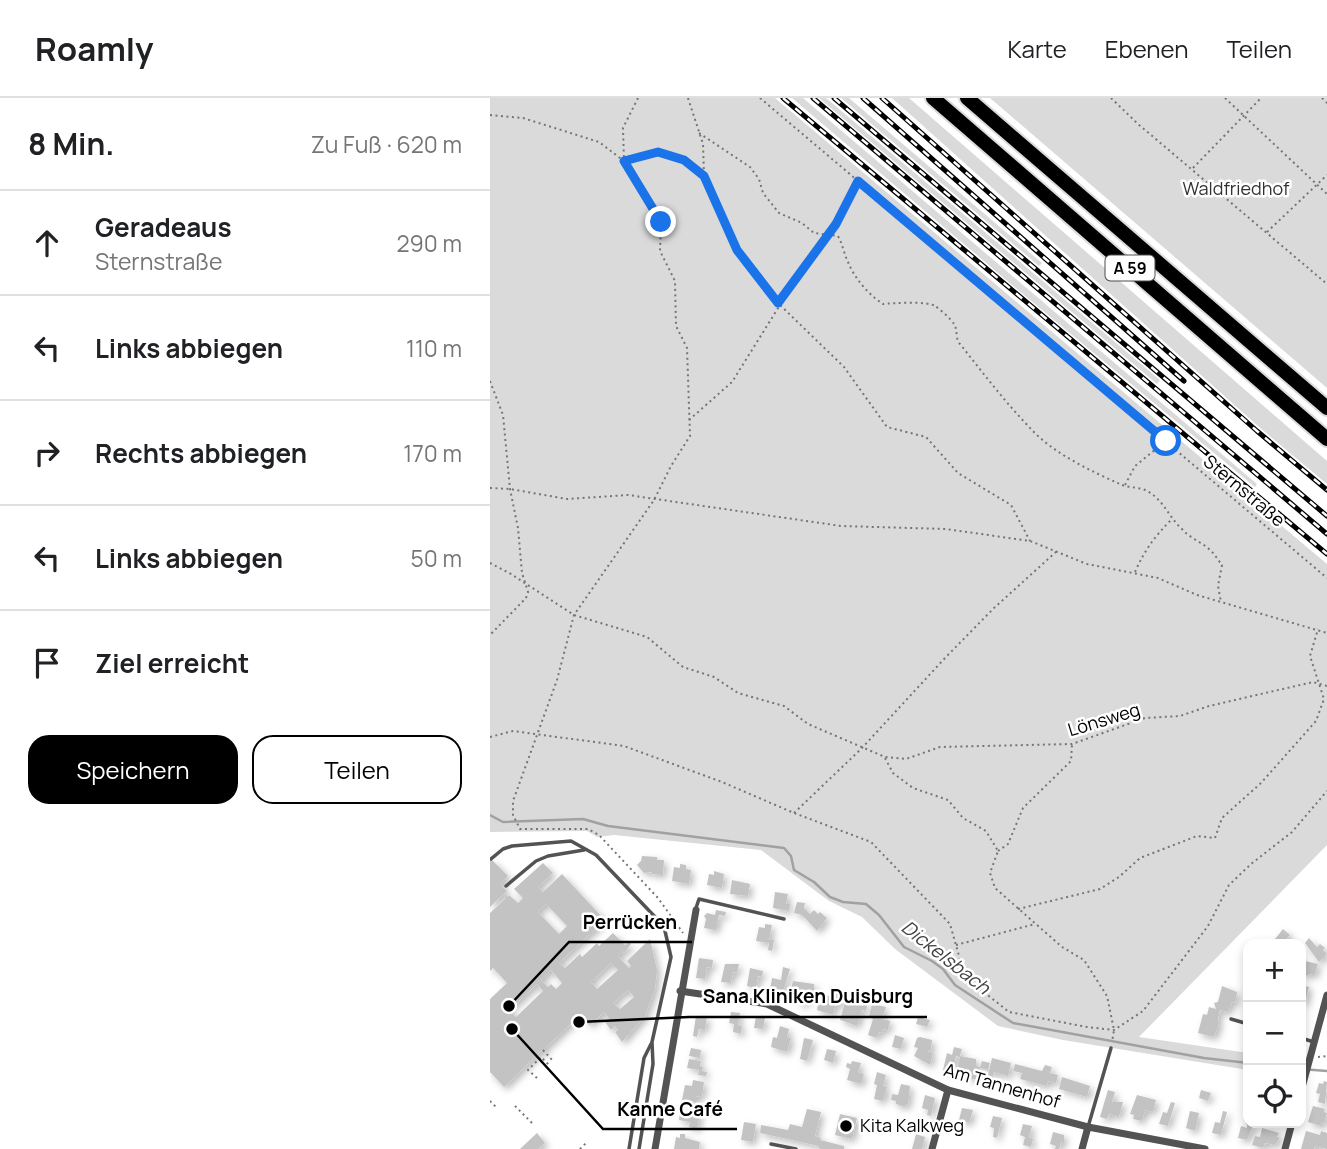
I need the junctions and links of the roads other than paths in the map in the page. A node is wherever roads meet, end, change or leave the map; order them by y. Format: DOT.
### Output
graph roads {
  1 [pos="933,98"];
  2 [pos="967,98"];
  3 [pos="1327,408"];
  4 [pos="1327,439"];
  5 [pos="584,850"];
  6 [pos="491,859"];
  7 [pos="506,886"];
  8 [pos="696,910"];
  9 [pos="784,919"];
  10 [pos="680,991"];
  11 [pos="1327,995"];
  12 [pos="1231,1019"];
  13 [pos="1243,1023"];
  14 [pos="1306,1040"];
  15 [pos="652,1042"];
  16 [pos="1314,1042"];
  17 [pos="1111,1048"];
  18 [pos="1306,1072"];
  19 [pos="948,1090"];
  20 [pos="1088,1127"];
  21 [pos="1291,1128"];
  22 [pos="632,1129"];
  23 [pos="641,1133"];
  24 [pos="771,1144"];
  25 [pos="629,1149"];
  26 [pos="639,1149"];
  27 [pos="655,1149"];
  28 [pos="796,1149"];
  29 [pos="932,1149"];
  30 [pos="1082,1149"];
  31 [pos="1205,1149"];
  32 [pos="1285,1149"];
  1 -- 4 [label="highway, A 59"];
  2 -- 3 [label="highway, A 59"];
  5 -- 6 [label="lane"];
  5 -- 7 [label="lane"];
  5 -- 15 [label="lane"];
  8 -- 9 [label="lane"];
  8 -- 10 [label="street"];
  10 -- 19 [label="street, Am Tannenhof"];
  10 -- 27 [label="street"];
  11 -- 16 [label="street"];
  12 -- 13 [label="lane"];
  14 -- 16 [label="lane"];
  15 -- 22 [label="lane"];
  15 -- 23 [label="lane"];
  16 -- 18 [label="street"];
  17 -- 20 [label="lane"];
  19 -- 20 [label="street, Am Tannenhof"];
  19 -- 29 [label="street"];
  20 -- 30 [label="street"];
  20 -- 31 [label="street, Am Tannenhof"];
  21 -- 32 [label="street"];
  22 -- 23 [label="lane"];
  22 -- 25 [label="lane"];
  23 -- 26 [label="lane"];
  24 -- 28 [label="lane"];
}
